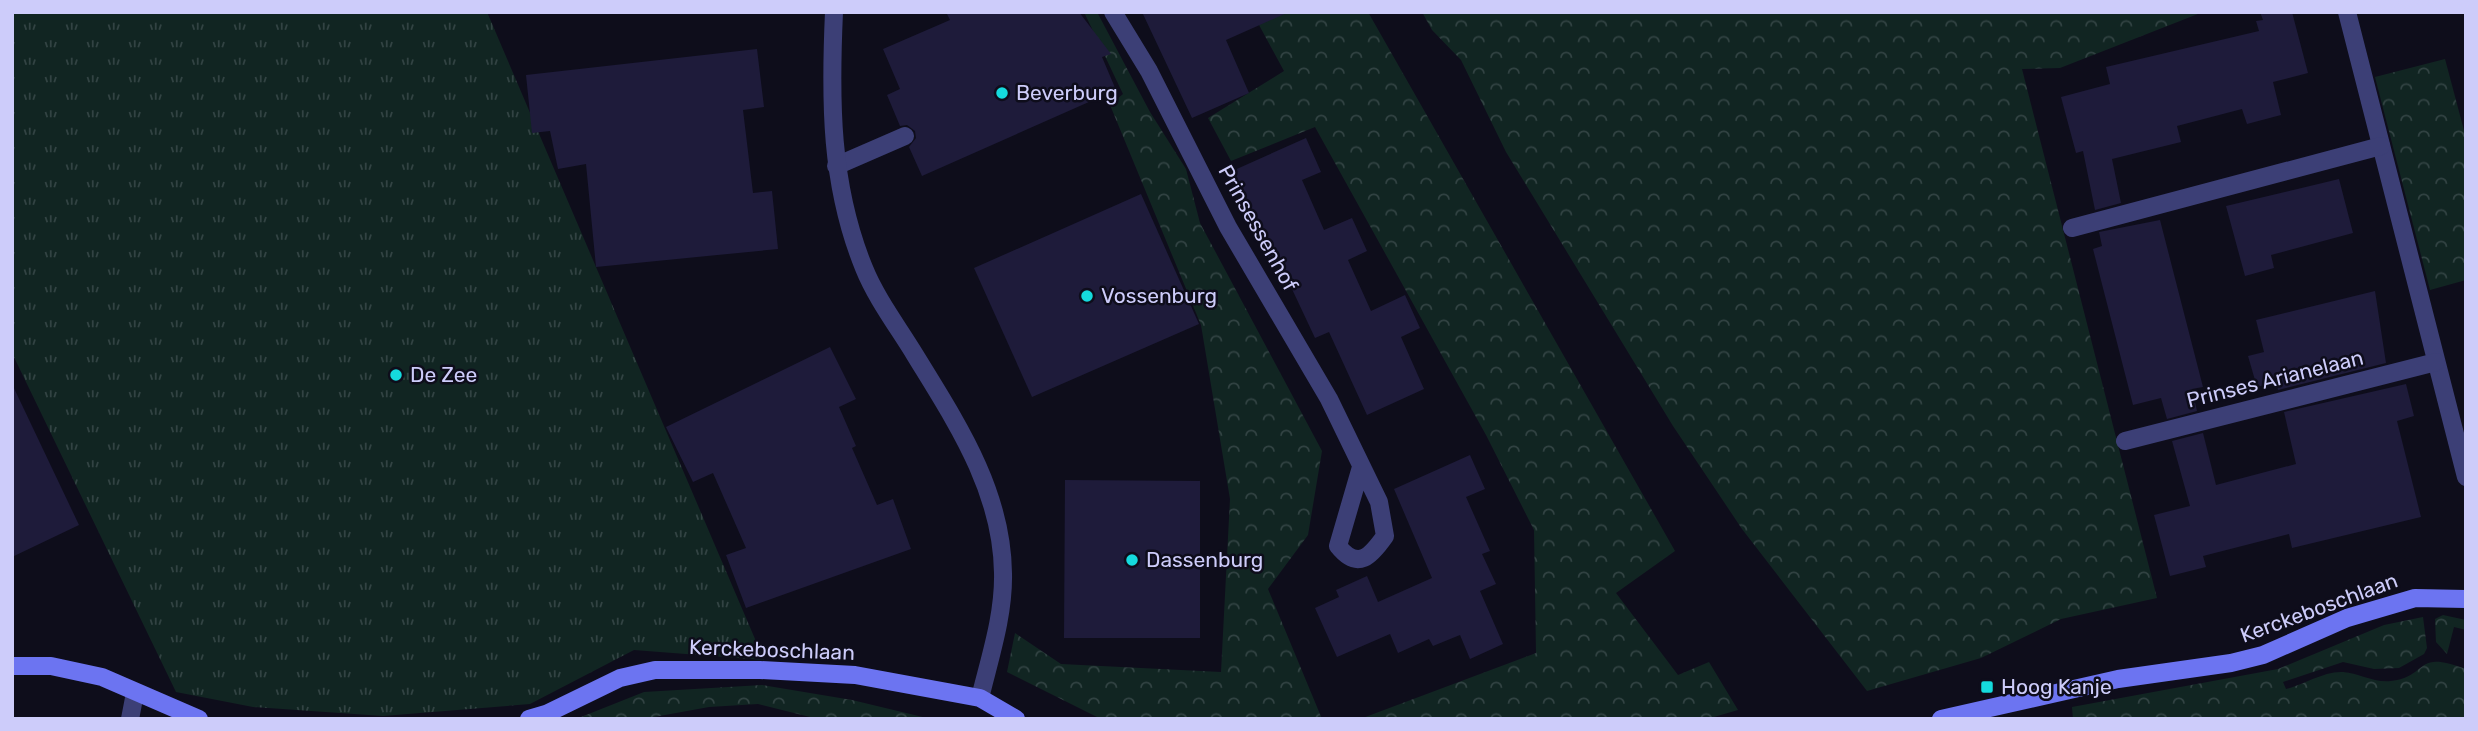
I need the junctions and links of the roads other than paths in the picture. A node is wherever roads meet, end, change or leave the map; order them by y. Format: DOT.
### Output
graph roads {
  1 [pos="834,12"];
  2 [pos="1113,12"];
  3 [pos="2347,12"];
  4 [pos="905,136"];
  5 [pos="2381,146"];
  6 [pos="836,166"];
  7 [pos="2072,228"];
  8 [pos="2436,362"];
  9 [pos="2125,442"];
  10 [pos="1361,467"];
  11 [pos="2466,477"];
  12 [pos="2466,599"];
  13 [pos="12,666"];
  14 [pos="135,693"];
  15 [pos="980,698"];
  16 [pos="130,719"];
  17 [pos="199,719"];
  18 [pos="529,719"];
  19 [pos="1016,719"];
  20 [pos="1941,719"];
  1 -- 6 [label="street"];
  2 -- 10 [label="street, Prinsessenhof"];
  3 -- 5 [label="street"];
  4 -- 6 [label="street"];
  5 -- 7 [label="street"];
  5 -- 8 [label="street"];
  6 -- 15 [label="street"];
  8 -- 9 [label="street, Prinses Arianelaan"];
  8 -- 11 [label="street"];
  12 -- 20 [label="street, Kerckeboschlaan"];
  13 -- 14 [label="street"];
  14 -- 16 [label="street"];
  14 -- 17 [label="street"];
  15 -- 18 [label="street, Kerckeboschlaan"];
  15 -- 19 [label="street, Kerckeboschlaan"];
}
